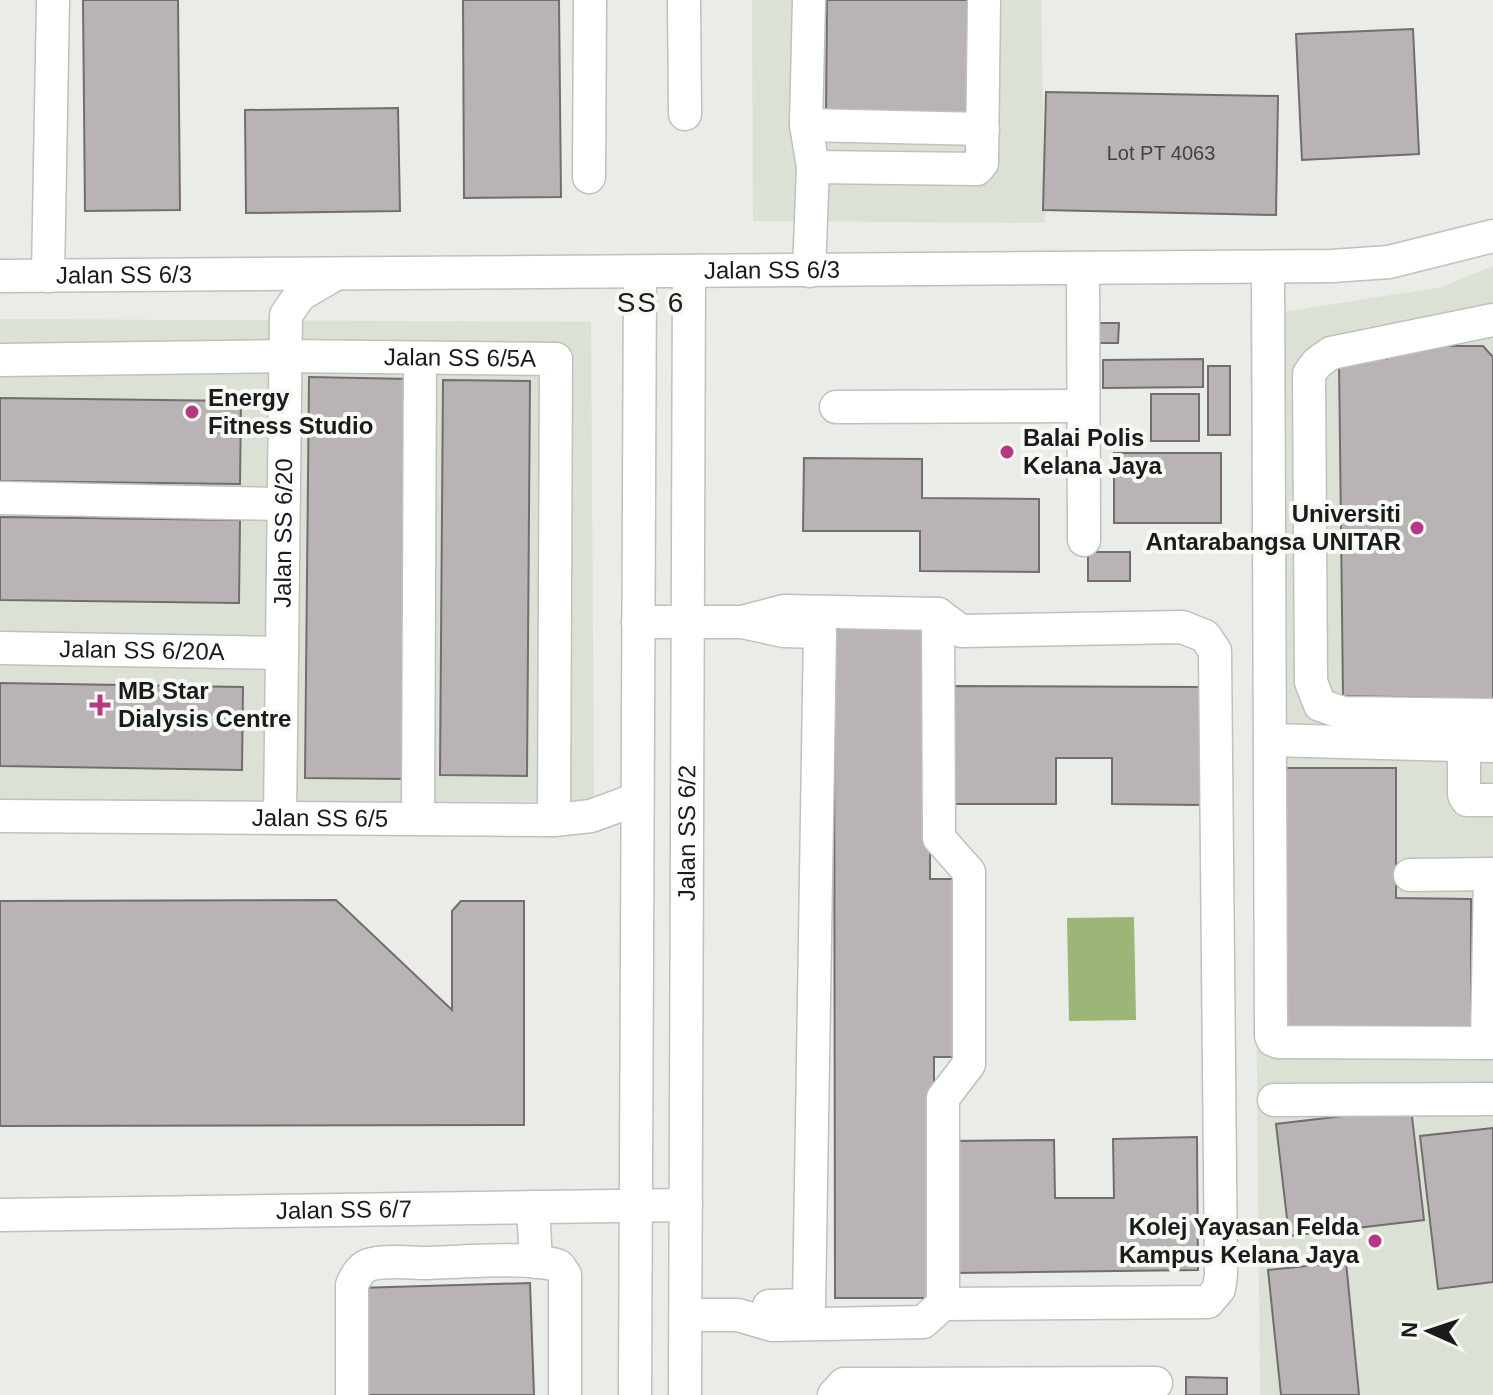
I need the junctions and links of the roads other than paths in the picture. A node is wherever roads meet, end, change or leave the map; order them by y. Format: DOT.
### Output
graph roads {
  1 [pos="53,0"];
  2 [pos="590,0"];
  3 [pos="684,0"];
  4 [pos="809,0"];
  5 [pos="984,0"];
  6 [pos="685,114"];
  7 [pos="806,125"];
  8 [pos="983,129"];
  9 [pos="813,167"];
  10 [pos="589,177"];
  11 [pos="1493,236"];
  12 [pos="1268,268"];
  13 [pos="1083,269"];
  14 [pos="809,271"];
  15 [pos="640,272"];
  16 [pos="689,272"];
  17 [pos="336,274"];
  18 [pos="48,276"];
  19 [pos="2,277"];
  20 [pos="1493,320"];
  21 [pos="285,356"];
  22 [pos="420,358"];
  23 [pos="0,360"];
  24 [pos="1083,406"];
  25 [pos="836,407"];
  26 [pos="0,498"];
  27 [pos="283,504"];
  28 [pos="1084,540"];
  29 [pos="938,614"];
  30 [pos="638,622"];
  31 [pos="688,622"];
  32 [pos="742,622"];
  33 [pos="0,648"];
  34 [pos="282,653"];
  35 [pos="1493,715"];
  36 [pos="1270,740"];
  37 [pos="1478,746"];
  38 [pos="637,799"];
  39 [pos="1493,800"];
  40 [pos="0,816"];
  41 [pos="280,817"];
  42 [pos="418,819"];
  43 [pos="554,820"];
  44 [pos="1491,874"];
  45 [pos="1410,875"];
  46 [pos="1490,1043"];
  47 [pos="1493,1099"];
  48 [pos="1274,1100"];
  49 [pos="636,1205"];
  50 [pos="686,1205"];
  51 [pos="533,1207"];
  52 [pos="399,1209"];
  53 [pos="0,1215"];
  54 [pos="536,1262"];
  55 [pos="398,1263"];
  56 [pos="943,1304"];
  57 [pos="686,1315"];
  58 [pos="738,1315"];
  59 [pos="1156,1383"];
  60 [pos="902,1389"];
  61 [pos="352,1395"];
  62 [pos="565,1395"];
  63 [pos="635,1395"];
  64 [pos="685,1395"];
  65 [pos="834,1395"];
  1 -- 18 [label="street"];
  2 -- 10 [label="street"];
  3 -- 6 [label="street"];
  4 -- 7 [label="street"];
  5 -- 8 [label="street"];
  7 -- 8 [label="street"];
  7 -- 9 [label="street"];
  8 -- 9 [label="street"];
  9 -- 14 [label="street"];
  11 -- 12 [label="street, Jalan SS 6/3"];
  12 -- 13 [label="street, Jalan SS 6/3"];
  12 -- 36 [label="street"];
  13 -- 14 [label="street, Jalan SS 6/3"];
  13 -- 24 [label="street"];
  14 -- 16 [label="street, Jalan SS 6/3"];
  15 -- 16 [label="street, Jalan SS 6/3"];
  15 -- 17 [label="street, Jalan SS 6/3"];
  15 -- 30 [label="street, Jalan SS 6/2"];
  16 -- 31 [label="street, Jalan SS 6/2"];
  17 -- 18 [label="street, Jalan SS 6/3"];
  17 -- 21 [label="street, Jalan SS 6/20"];
  18 -- 19 [label="street, Jalan SS 6/3"];
  20 -- 35 [label="street"];
  21 -- 22 [label="street, Jalan SS 6/5A"];
  21 -- 23 [label="street, Jalan SS 6/5A"];
  21 -- 27 [label="street, Jalan SS 6/20"];
  22 -- 42 [label="street"];
  22 -- 43 [label="street, Jalan SS 6/5A"];
  24 -- 25 [label="street"];
  24 -- 28 [label="street"];
  26 -- 27 [label="street"];
  27 -- 34 [label="street, Jalan SS 6/20"];
  29 -- 32 [label="street"];
  29 -- 56 [label="street"];
  29 -- 56 [label="street"];
  30 -- 31 [label="street"];
  30 -- 38 [label="street, Jalan SS 6/2"];
  31 -- 32 [label="street"];
  31 -- 50 [label="street, Jalan SS 6/2"];
  32 -- 58 [label="street"];
  33 -- 34 [label="street, Jalan SS 6/20A"];
  34 -- 41 [label="street, Jalan SS 6/20"];
  36 -- 37 [label="street"];
  36 -- 46 [label="street"];
  37 -- 39 [label="street"];
  38 -- 43 [label="street, Jalan SS 6/5"];
  38 -- 49 [label="street, Jalan SS 6/2"];
  40 -- 41 [label="street, Jalan SS 6/5"];
  41 -- 42 [label="street, Jalan SS 6/5"];
  42 -- 43 [label="street, Jalan SS 6/5"];
  44 -- 45 [label="street"];
  44 -- 46 [label="street"];
  47 -- 48 [label="street"];
  49 -- 50 [label="street, Jalan SS 6/7"];
  49 -- 51 [label="street, Jalan SS 6/7"];
  49 -- 63 [label="street, Jalan SS 6/2"];
  50 -- 57 [label="street, Jalan SS 6/2"];
  51 -- 52 [label="street, Jalan SS 6/7"];
  51 -- 54 [label="street"];
  52 -- 53 [label="street, Jalan SS 6/7"];
  52 -- 55 [label="street"];
  54 -- 55 [label="street"];
  54 -- 62 [label="street"];
  55 -- 61 [label="street"];
  56 -- 58 [label="street"];
  57 -- 58 [label="street"];
  57 -- 64 [label="street, Jalan SS 6/2"];
  59 -- 60 [label="street"];
  60 -- 65 [label="street"];
}
